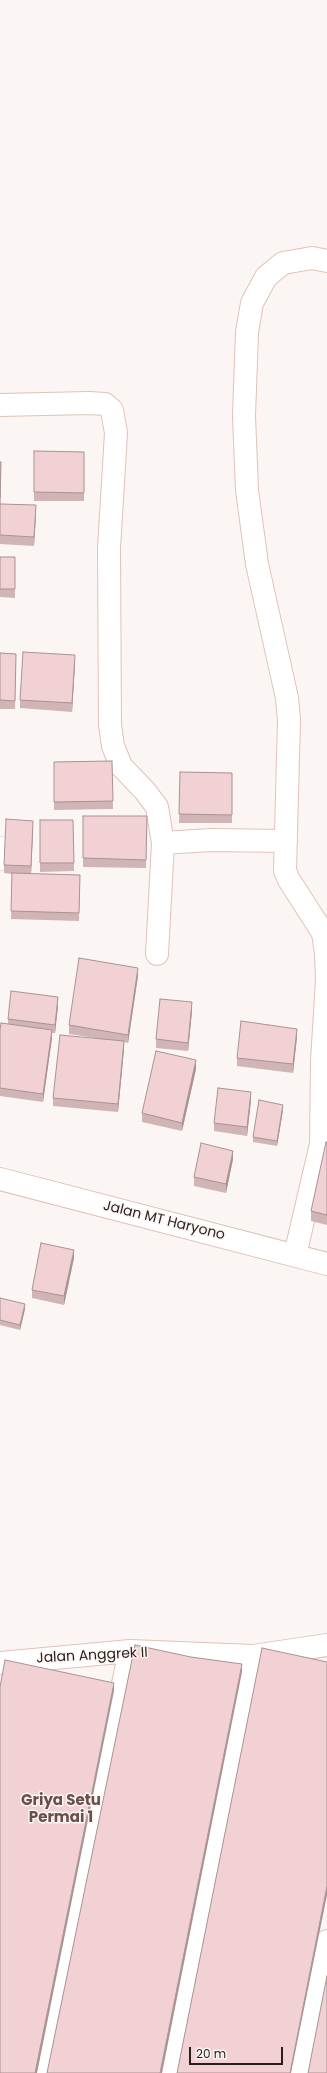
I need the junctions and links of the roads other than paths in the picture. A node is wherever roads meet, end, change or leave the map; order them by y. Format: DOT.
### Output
graph roads {
  1 [pos="327,261"];
  2 [pos="0,405"];
  3 [pos="286,841"];
  4 [pos="163,843"];
  5 [pos="1,844"];
  6 [pos="0,863"];
  7 [pos="157,954"];
  8 [pos="0,1179"];
  9 [pos="295,1255"];
  10 [pos="327,1264"];
  11 [pos="327,1645"];
  12 [pos="130,1651"];
  13 [pos="253,1656"];
  14 [pos="0,1663"];
  15 [pos="327,1941"];
  16 [pos="40,2073"];
  17 [pos="169,2073"];
  18 [pos="298,2073"];
  1 -- 3 [label="street"];
  2 -- 4 [label="street"];
  3 -- 4 [label="street"];
  3 -- 9 [label="street"];
  4 -- 7 [label="street"];
  5 -- 6 [label="lane"];
  8 -- 9 [label="street, Jalan MT Haryono"];
  9 -- 10 [label="street, Jalan MT Haryono"];
  11 -- 13 [label="street, Jalan Anggrek II"];
  12 -- 13 [label="street, Jalan Anggrek II"];
  12 -- 14 [label="street, Jalan Anggrek II"];
  12 -- 16 [label="street"];
  13 -- 17 [label="street"];
  15 -- 18 [label="street"];
}
